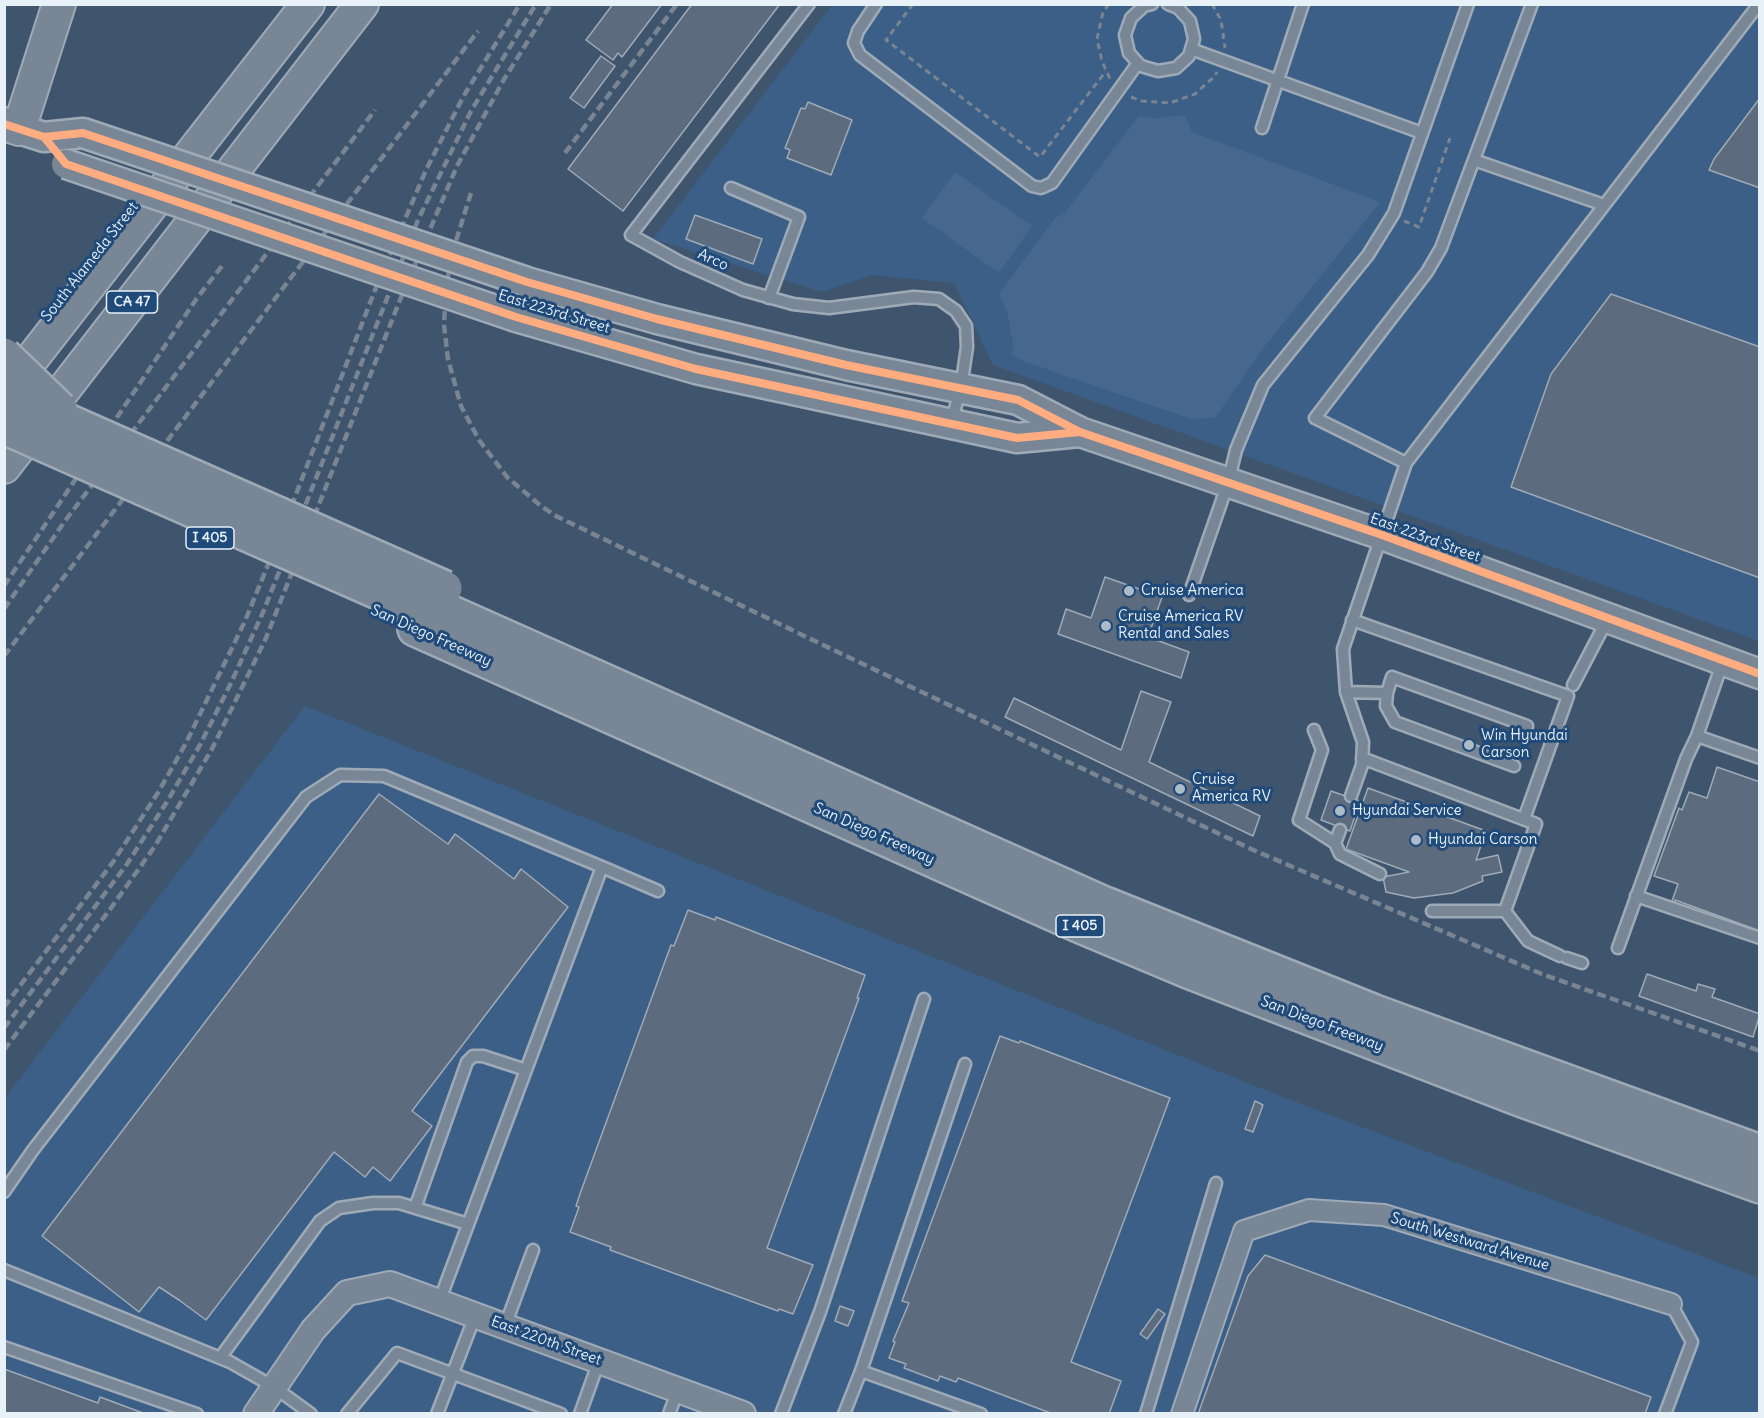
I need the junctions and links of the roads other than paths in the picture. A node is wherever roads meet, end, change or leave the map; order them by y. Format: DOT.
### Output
graph roads {
  1 [pos="59,4"];
  2 [pos="308,4"];
  3 [pos="362,4"];
  4 [pos="809,4"];
  5 [pos="876,4"];
  6 [pos="1152,4"];
  7 [pos="1168,4"];
  8 [pos="1303,4"];
  9 [pos="1468,4"];
  10 [pos="1532,4"];
  11 [pos="1759,4"];
  12 [pos="1191,49"];
  13 [pos="1138,63"];
  14 [pos="1278,80"];
  15 [pos="1262,128"];
  16 [pos="22,130"];
  17 [pos="1422,133"];
  18 [pos="1474,160"];
  19 [pos="730,188"];
  20 [pos="1604,205"];
  21 [pos="769,298"];
  22 [pos="4,355"];
  23 [pos="961,388"];
  24 [pos="4,394"];
  25 [pos="4,412"];
  26 [pos="950,424"];
  27 [pos="76,425"];
  28 [pos="4,427"];
  29 [pos="1080,432"];
  30 [pos="4,446"];
  31 [pos="1406,463"];
  32 [pos="4,467"];
  33 [pos="1228,483"];
  34 [pos="1382,535"];
  35 [pos="1189,596"];
  36 [pos="430,609"];
  37 [pos="1607,619"];
  38 [pos="1352,620"];
  39 [pos="1723,661"];
  40 [pos="1760,674"];
  41 [pos="1570,690"];
  42 [pos="1346,692"];
  43 [pos="1387,693"];
  44 [pos="1527,726"];
  45 [pos="1314,730"];
  46 [pos="1697,736"];
  47 [pos="1362,758"];
  48 [pos="1760,758"];
  49 [pos="1514,766"];
  50 [pos="1351,796"];
  51 [pos="1524,819"];
  52 [pos="1340,830"];
  53 [pos="1335,843"];
  54 [pos="602,867"];
  55 [pos="1380,874"];
  56 [pos="658,891"];
  57 [pos="1636,896"];
  58 [pos="1432,910"];
  59 [pos="1505,911"];
  60 [pos="1760,938"];
  61 [pos="1618,948"];
  62 [pos="1582,963"];
  63 [pos="924,999"];
  64 [pos="965,1064"];
  65 [pos="525,1070"];
  66 [pos="1760,1132"];
  67 [pos="1760,1152"];
  68 [pos="1760,1164"];
  69 [pos="1216,1183"];
  70 [pos="1760,1185"];
  71 [pos="4,1192"];
  72 [pos="415,1208"];
  73 [pos="468,1224"];
  74 [pos="533,1250"];
  75 [pos="4,1270"];
  76 [pos="439,1302"];
  77 [pos="1671,1304"];
  78 [pos="475,1316"];
  79 [pos="505,1326"];
  80 [pos="4,1347"];
  81 [pos="220,1358"];
  82 [pos="599,1361"];
  83 [pos="861,1371"];
  84 [pos="453,1374"];
  85 [pos="274,1387"];
  86 [pos="678,1390"];
  87 [pos="165,1408"];
  88 [pos="197,1413"];
  89 [pos="256,1413"];
  90 [pos="311,1413"];
  91 [pos="347,1413"];
  92 [pos="437,1413"];
  93 [pos="561,1413"];
  94 [pos="579,1413"];
  95 [pos="669,1413"];
  96 [pos="743,1413"];
  97 [pos="781,1413"];
  98 [pos="844,1413"];
  99 [pos="981,1413"];
  100 [pos="1146,1413"];
  101 [pos="1182,1413"];
  102 [pos="1665,1413"];
  1 -- 16 [label="main road"];
  2 -- 24 [label="main road, South Alameda Street / CA 47"];
  3 -- 32 [label="main road, CA 47"];
  4 -- 21 [label="lane, Arco"];
  5 -- 13 [label="lane"];
  6 -- 13 [label="lane"];
  7 -- 12 [label="lane"];
  8 -- 14 [label="lane"];
  9 -- 17 [label="lane"];
  10 -- 18 [label="lane"];
  11 -- 20 [label="lane"];
  12 -- 13 [label="lane"];
  12 -- 14 [label="lane"];
  14 -- 15 [label="lane"];
  14 -- 17 [label="lane"];
  16 -- 23 [label="main road, East 223rd Street, bridge"];
  16 -- 26 [label="main road, East 223rd Street, bridge"];
  17 -- 33 [label="lane"];
  18 -- 20 [label="lane"];
  18 -- 31 [label="lane"];
  19 -- 21 [label="lane"];
  20 -- 31 [label="lane"];
  21 -- 23 [label="lane, Arco"];
  22 -- 27 [label="highway, bridge"];
  23 -- 26 [label="lane, Arco"];
  23 -- 29 [label="main road, East 223rd Street"];
  24 -- 27 [label="highway, San Diego Freeway / I 405, bridge"];
  25 -- 36 [label="highway"];
  26 -- 29 [label="main road, East 223rd Street"];
  27 -- 36 [label="highway, San Diego Freeway / I 405, bridge"];
  28 -- 36 [label="highway, bridge"];
  29 -- 33 [label="main road, East 223rd Street"];
  30 -- 36 [label="highway, San Diego Freeway / I 405"];
  31 -- 34 [label="lane"];
  33 -- 34 [label="main road, East 223rd Street"];
  33 -- 35 [label="lane"];
  34 -- 37 [label="main road, East 223rd Street"];
  34 -- 38 [label="lane"];
  36 -- 66 [label="highway, San Diego Freeway / I 405"];
  36 -- 67 [label="highway"];
  36 -- 68 [label="highway"];
  36 -- 70 [label="highway, San Diego Freeway / I 405"];
  37 -- 39 [label="main road, East 223rd Street"];
  37 -- 41 [label="lane"];
  38 -- 41 [label="lane"];
  38 -- 42 [label="lane"];
  39 -- 40 [label="main road, East 223rd Street"];
  39 -- 46 [label="lane"];
  41 -- 51 [label="lane"];
  42 -- 43 [label="lane"];
  42 -- 47 [label="lane"];
  43 -- 44 [label="lane"];
  43 -- 49 [label="lane"];
  45 -- 53 [label="lane"];
  46 -- 48 [label="lane"];
  46 -- 57 [label="lane"];
  47 -- 50 [label="lane"];
  47 -- 51 [label="lane"];
  51 -- 59 [label="lane"];
  52 -- 53 [label="lane"];
  53 -- 55 [label="lane"];
  54 -- 56 [label="lane"];
  54 -- 65 [label="lane"];
  54 -- 71 [label="lane"];
  57 -- 60 [label="lane"];
  57 -- 61 [label="lane"];
  58 -- 59 [label="lane"];
  59 -- 62 [label="lane"];
  63 -- 97 [label="lane"];
  64 -- 83 [label="lane"];
  65 -- 72 [label="lane"];
  65 -- 73 [label="lane"];
  69 -- 100 [label="lane"];
  72 -- 73 [label="lane"];
  72 -- 81 [label="lane"];
  73 -- 76 [label="lane"];
  74 -- 79 [label="lane"];
  75 -- 81 [label="lane"];
  76 -- 78 [label="street, East 220th Street"];
  76 -- 85 [label="street, East 220th Street"];
  77 -- 101 [label="street, South Westward Avenue"];
  77 -- 102 [label="lane"];
  78 -- 79 [label="street, East 220th Street"];
  78 -- 84 [label="lane"];
  79 -- 82 [label="street, East 220th Street"];
  80 -- 87 [label="lane"];
  81 -- 85 [label="lane"];
  82 -- 86 [label="street, East 220th Street"];
  82 -- 94 [label="lane"];
  83 -- 98 [label="lane"];
  83 -- 99 [label="lane"];
  84 -- 91 [label="lane"];
  84 -- 92 [label="lane"];
  84 -- 93 [label="lane"];
  85 -- 89 [label="street"];
  85 -- 90 [label="lane"];
  86 -- 95 [label="lane"];
  86 -- 96 [label="street, East 220th Street"];
  87 -- 88 [label="lane"];
}
